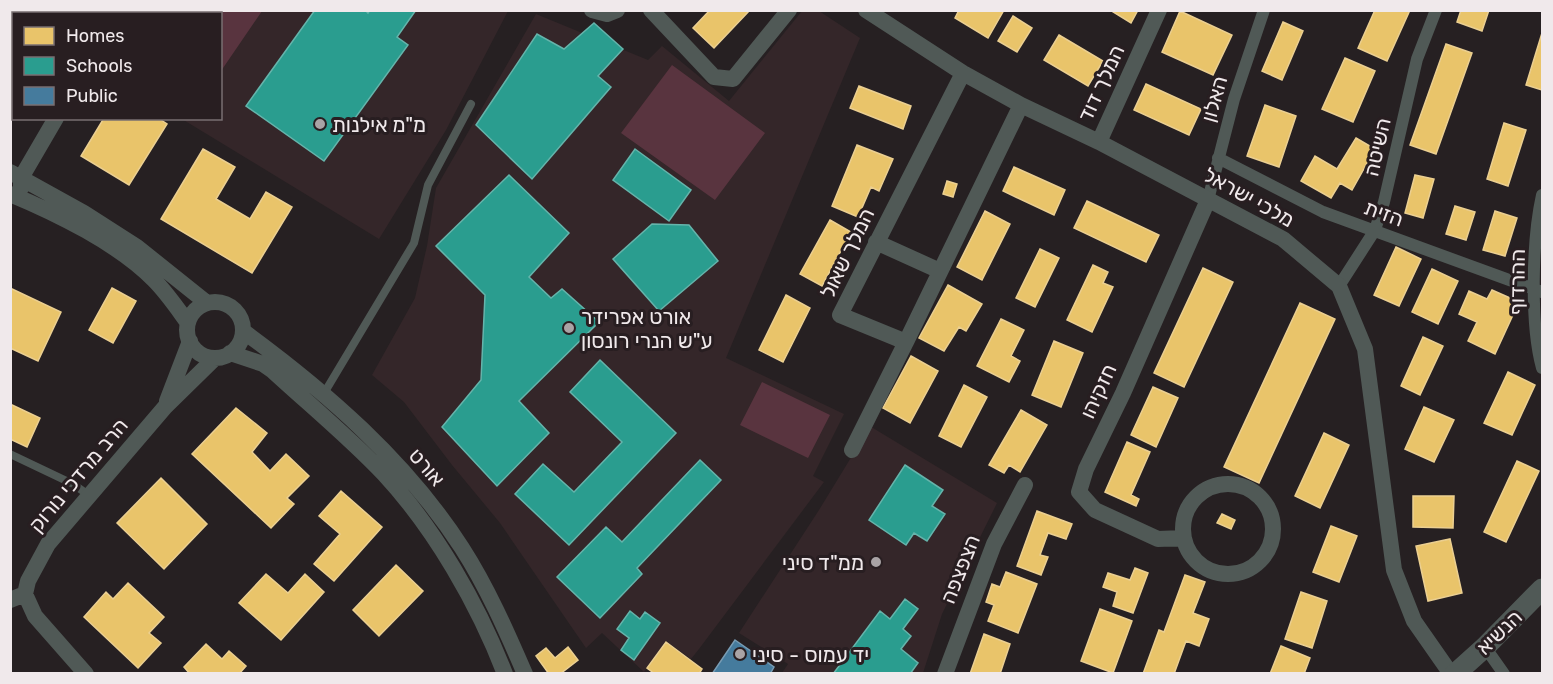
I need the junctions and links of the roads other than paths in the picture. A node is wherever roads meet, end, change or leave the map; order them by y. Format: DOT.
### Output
graph roads {
  1 [pos="592,10"];
  2 [pos="617,10"];
  3 [pos="651,10"];
  4 [pos="789,10"];
  5 [pos="866,10"];
  6 [pos="1159,10"];
  7 [pos="1264,10"];
  8 [pos="1436,10"];
  9 [pos="963,73"];
  10 [pos="471,104"];
  11 [pos="1021,105"];
  12 [pos="55,120"];
  13 [pos="1099,142"];
  14 [pos="1218,158"];
  15 [pos="16,175"];
  16 [pos="1542,195"];
  17 [pos="18,197"];
  18 [pos="1208,200"];
  19 [pos="1375,230"];
  20 [pos="876,242"];
  21 [pos="940,271"];
  22 [pos="1339,286"];
  23 [pos="1538,291"];
  24 [pos="207,303"];
  25 [pos="188,323"];
  26 [pos="243,331"];
  27 [pos="190,341"];
  28 [pos="906,342"];
  29 [pos="223,356"];
  30 [pos="1542,368"];
  31 [pos="323,394"];
  32 [pos="165,407"];
  33 [pos="852,450"];
  34 [pos="10,454"];
  35 [pos="1024,485"];
  36 [pos="90,496"];
  37 [pos="1184,538"];
  38 [pos="1542,589"];
  39 [pos="18,597"];
  40 [pos="1485,647"];
  41 [pos="87,674"];
  42 [pos="505,674"];
  43 [pos="525,674"];
  44 [pos="945,674"];
  45 [pos="1453,674"];
  46 [pos="1504,674"];
  1 -- 2 [label="street"];
  3 -- 4 [label="street"];
  5 -- 9 [label="street, מלכי ישראל"];
  6 -- 13 [label="street, המלך דוד"];
  7 -- 14 [label="street, האלון"];
  8 -- 19 [label="street, השיטה"];
  9 -- 11 [label="street, מלכי ישראל"];
  9 -- 20 [label="street, המלך שאול"];
  10 -- 31 [label="lane"];
  11 -- 13 [label="street, מלכי ישראל"];
  11 -- 21 [label="street"];
  12 -- 15 [label="street"];
  13 -- 18 [label="street, מלכי ישראל"];
  14 -- 18 [label="street, האלון"];
  14 -- 19 [label="street, הזית"];
  15 -- 17 [label="street"];
  15 -- 24 [label="street"];
  16 -- 23 [label="street, ההרדוף"];
  17 -- 25 [label="street"];
  18 -- 22 [label="street, מלכי ישראל"];
  18 -- 37 [label="street, חזקיהו"];
  19 -- 22 [label="street, השיטה"];
  19 -- 23 [label="street, הזית"];
  20 -- 21 [label="street"];
  20 -- 28 [label="street, המלך שאול"];
  21 -- 28 [label="street"];
  22 -- 45 [label="street, מלכי ישראל"];
  23 -- 30 [label="street, ההרדוף"];
  24 -- 25 [label="street"];
  24 -- 26 [label="street"];
  25 -- 27 [label="street"];
  26 -- 29 [label="street"];
  26 -- 31 [label="street, אורט"];
  27 -- 29 [label="street"];
  27 -- 32 [label="street, הרב מרדכי נורוק"];
  28 -- 33 [label="street"];
  29 -- 32 [label="street, הרב מרדכי נורוק"];
  29 -- 42 [label="street, אורט"];
  31 -- 43 [label="street, אורט"];
  32 -- 36 [label="street, הרב מרדכי נורוק"];
  34 -- 36 [label="lane"];
  35 -- 44 [label="street, הצפצפה"];
  36 -- 39 [label="street, הרב מרדכי נורוק"];
  37 -- 37 [label="street"];
  38 -- 40 [label="street, הנשיא"];
  39 -- 41 [label="street"];
  40 -- 45 [label="street, הנשיא"];
  40 -- 46 [label="street"];
}
